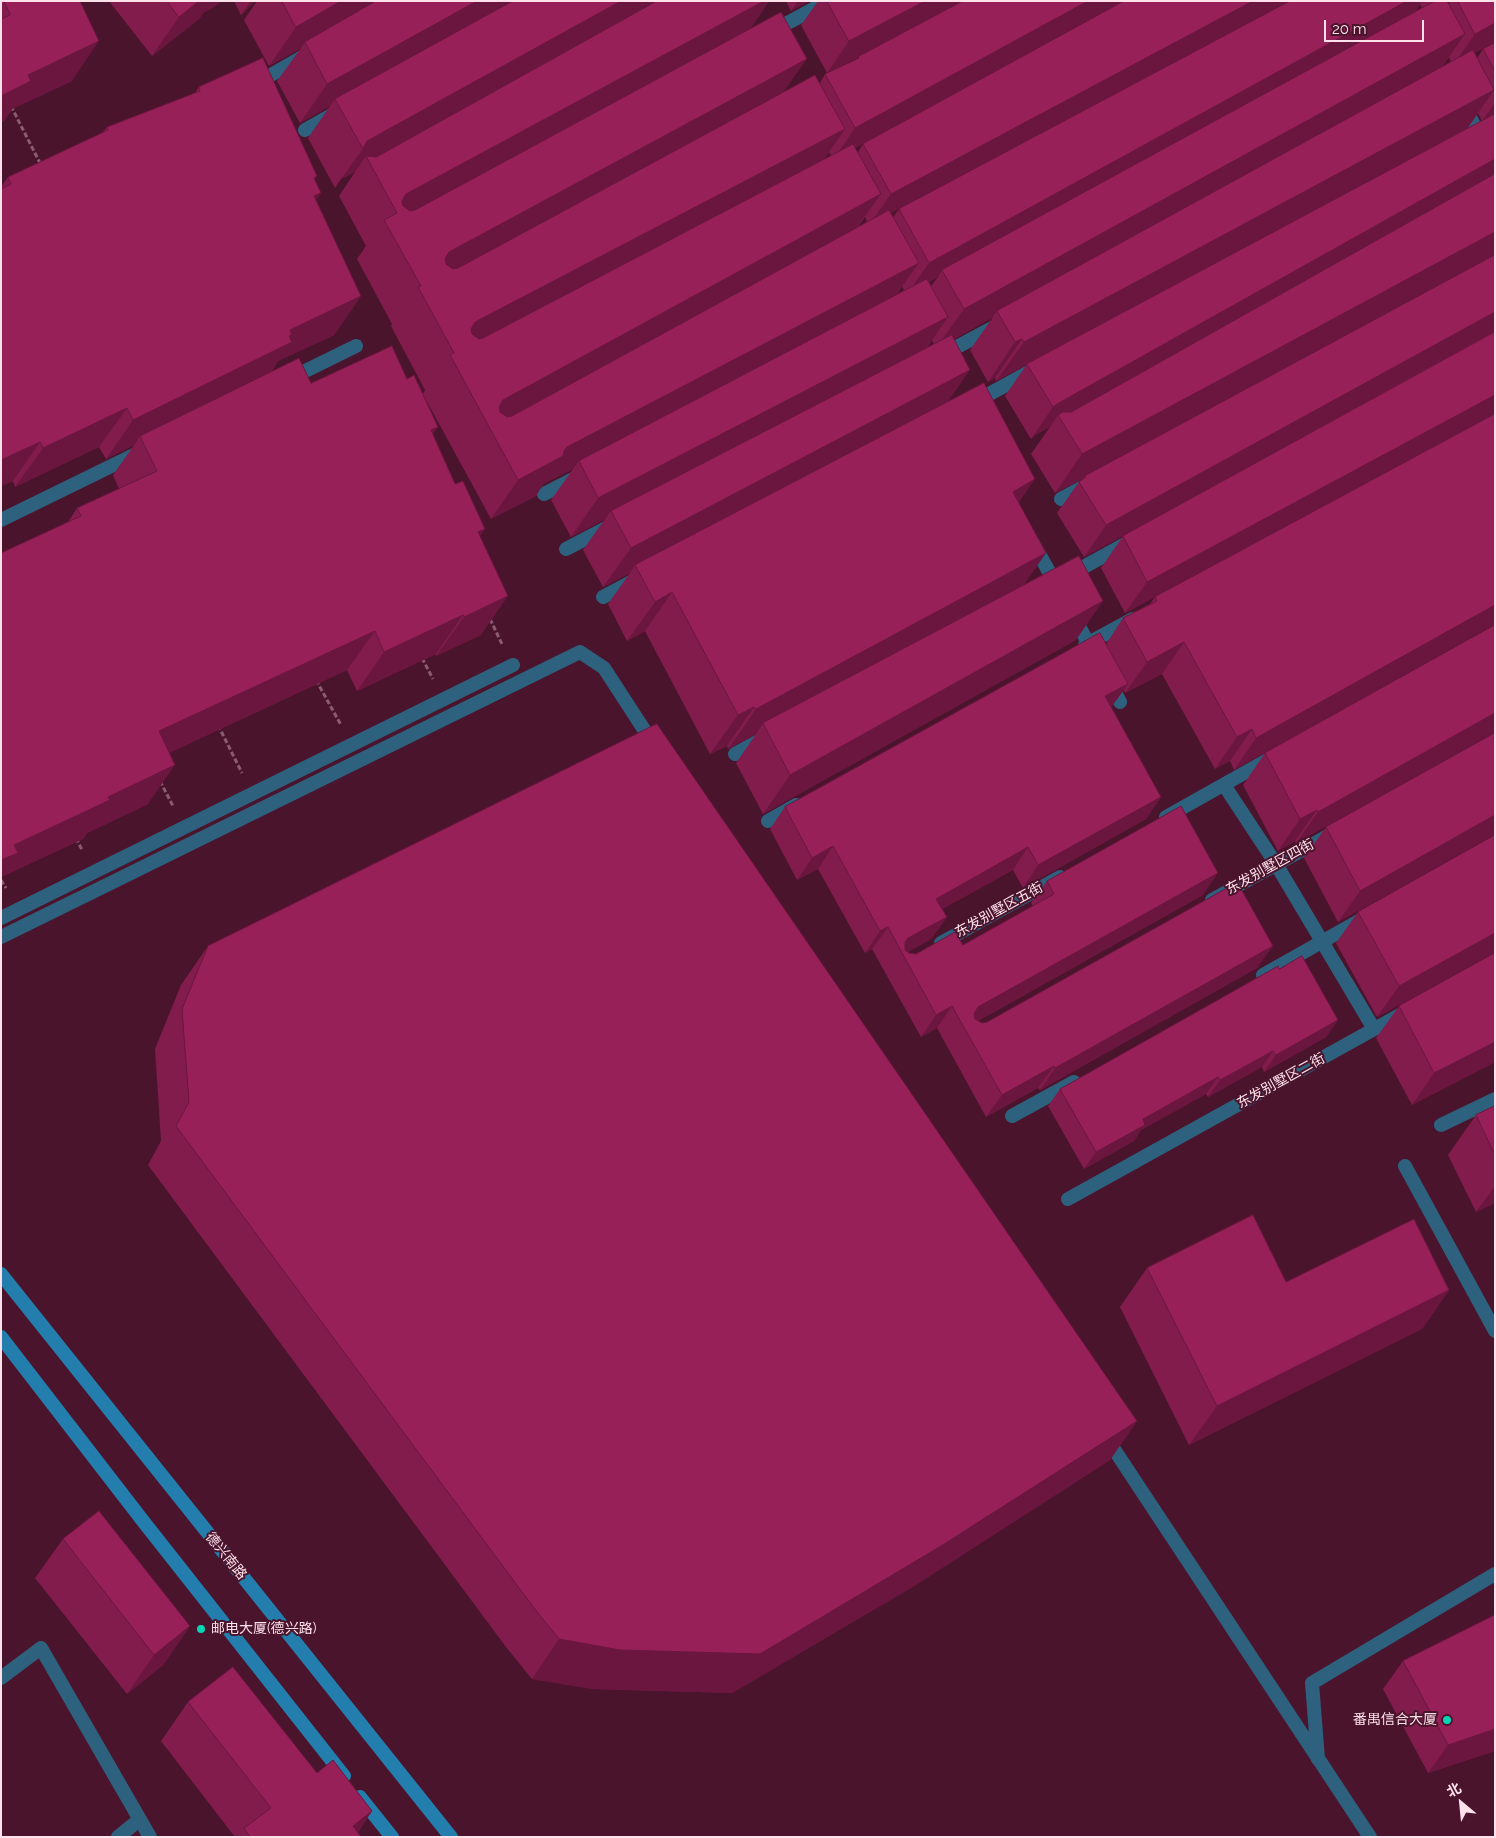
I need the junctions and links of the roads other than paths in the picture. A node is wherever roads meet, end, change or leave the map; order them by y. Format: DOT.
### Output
graph roads {
  1 [pos="828,1"];
  2 [pos="756,40"];
  3 [pos="315,50"];
  4 [pos="264,79"];
  5 [pos="1457,92"];
  6 [pos="348,106"];
  7 [pos="305,130"];
  8 [pos="1495,164"];
  9 [pos="1012,317"];
  10 [pos="356,346"];
  11 [pos="933,361"];
  12 [pos="1047,363"];
  13 [pos="273,387"];
  14 [pos="960,410"];
  15 [pos="152,447"];
  16 [pos="588,471"];
  17 [pos="1096,480"];
  18 [pos="544,494"];
  19 [pos="1061,499"];
  20 [pos="1,520"];
  21 [pos="618,522"];
  22 [pos="1027,531"];
  23 [pos="1141,535"];
  24 [pos="566,549"];
  25 [pos="646,574"];
  26 [pos="1051,585"];
  27 [pos="602,597"];
  28 [pos="1149,610"];
  29 [pos="1088,643"];
  30 [pos="1071,652"];
  31 [pos="512,665"];
  32 [pos="1120,702"];
  33 [pos="770,735"];
  34 [pos="1283,752"];
  35 [pos="735,754"];
  36 [pos="664,760"];
  37 [pos="1224,785"];
  38 [pos="811,797"];
  39 [pos="768,821"];
  40 [pos="1155,823"];
  41 [pos="1343,827"];
  42 [pos="1276,864"];
  43 [pos="1069,872"];
  44 [pos="1199,907"];
  45 [pos="1374,912"];
  46 [pos="1,918"];
  47 [pos="1,937"];
  48 [pos="1323,941"];
  49 [pos="931,948"];
  50 [pos="1254,980"];
  51 [pos="1417,1005"];
  52 [pos="1374,1029"];
  53 [pos="1082,1078"];
  54 [pos="1495,1098"];
  55 [pos="1012,1116"];
  56 [pos="1441,1125"];
  57 [pos="1405,1166"];
  58 [pos="1068,1199"];
  59 [pos="1,1274"];
  60 [pos="1495,1331"];
  61 [pos="1,1337"];
  62 [pos="1099,1425"];
  63 [pos="1495,1574"];
  64 [pos="1,1678"];
  65 [pos="1318,1759"];
  66 [pos="139,1820"];
  67 [pos="118,1837"];
  68 [pos="150,1837"];
  69 [pos="392,1837"];
  70 [pos="451,1837"];
  71 [pos="1370,1837"];
  1 -- 2 [label="street"];
  3 -- 4 [label="street"];
  5 -- 8 [label="street"];
  6 -- 7 [label="street"];
  9 -- 11 [label="street"];
  10 -- 13 [label="street"];
  12 -- 14 [label="street"];
  15 -- 20 [label="street"];
  16 -- 18 [label="street"];
  17 -- 19 [label="street"];
  21 -- 24 [label="street"];
  22 -- 26 [label="street"];
  23 -- 26 [label="street"];
  25 -- 27 [label="street"];
  26 -- 29 [label="street"];
  28 -- 29 [label="street"];
  29 -- 30 [label="street"];
  29 -- 32 [label="street"];
  31 -- 46 [label="street"];
  33 -- 35 [label="street"];
  34 -- 37 [label="street"];
  36 -- 47 [label="street"];
  37 -- 40 [label="street"];
  37 -- 42 [label="street"];
  38 -- 39 [label="street"];
  41 -- 42 [label="street, 东发别墅区四街"];
  42 -- 44 [label="street, 东发别墅区四街"];
  42 -- 48 [label="street"];
  43 -- 49 [label="street, 东发别墅区五街"];
  45 -- 48 [label="street"];
  48 -- 50 [label="street"];
  48 -- 52 [label="street"];
  51 -- 52 [label="street, 东发别墅区二街"];
  52 -- 58 [label="street, 东发别墅区二街"];
  53 -- 55 [label="street"];
  54 -- 56 [label="street"];
  57 -- 60 [label="street"];
  59 -- 70 [label="main road, 德兴南路"];
  61 -- 69 [label="main road"];
  62 -- 65 [label="street"];
  63 -- 65 [label="street"];
  64 -- 66 [label="street"];
  65 -- 71 [label="street"];
  66 -- 67 [label="street"];
  66 -- 68 [label="street"];
}
